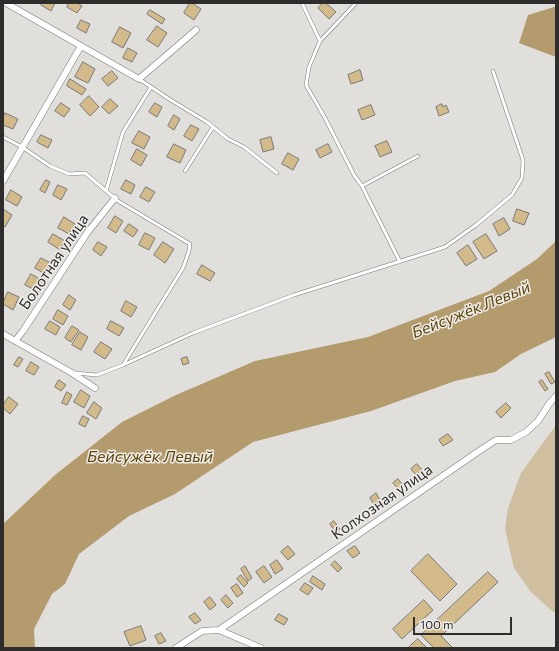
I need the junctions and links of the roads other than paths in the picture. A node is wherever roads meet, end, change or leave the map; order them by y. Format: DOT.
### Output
graph roads {
  1 [pos="6,3"];
  2 [pos="302,3"];
  3 [pos="356,3"];
  4 [pos="196,30"];
  5 [pos="320,41"];
  6 [pos="81,46"];
  7 [pos="493,71"];
  8 [pos="139,79"];
  9 [pos="151,87"];
  10 [pos="213,126"];
  11 [pos="3,137"];
  12 [pos="22,148"];
  13 [pos="418,156"];
  14 [pos="185,171"];
  15 [pos="277,173"];
  16 [pos="3,180"];
  17 [pos="362,186"];
  18 [pos="106,191"];
  19 [pos="115,198"];
  20 [pos="400,262"];
  21 [pos="3,334"];
  22 [pos="15,341"];
  23 [pos="123,366"];
  24 [pos="72,373"];
  25 [pos="95,388"];
  26 [pos="556,396"];
  27 [pos="219,630"];
  28 [pos="176,648"];
  29 [pos="261,648"];
  1 -- 6 [label="street"];
  2 -- 5 [label="lane"];
  3 -- 5 [label="lane"];
  4 -- 8 [label="street"];
  5 -- 17 [label="lane"];
  6 -- 8 [label="street"];
  6 -- 12 [label="street"];
  7 -- 20 [label="lane"];
  8 -- 9 [label="lane"];
  9 -- 10 [label="lane"];
  9 -- 18 [label="lane"];
  10 -- 14 [label="lane"];
  10 -- 15 [label="lane"];
  11 -- 12 [label="lane"];
  12 -- 16 [label="street"];
  12 -- 18 [label="lane"];
  13 -- 17 [label="lane"];
  17 -- 20 [label="lane"];
  18 -- 19 [label="lane"];
  19 -- 22 [label="street, Болотная улица"];
  19 -- 23 [label="lane"];
  20 -- 23 [label="lane"];
  21 -- 22 [label="street"];
  22 -- 24 [label="street"];
  23 -- 24 [label="lane"];
  24 -- 25 [label="street"];
  26 -- 27 [label="street, Колхозная улица"];
  27 -- 28 [label="street, Колхозная улица"];
  27 -- 29 [label="street"];
}
